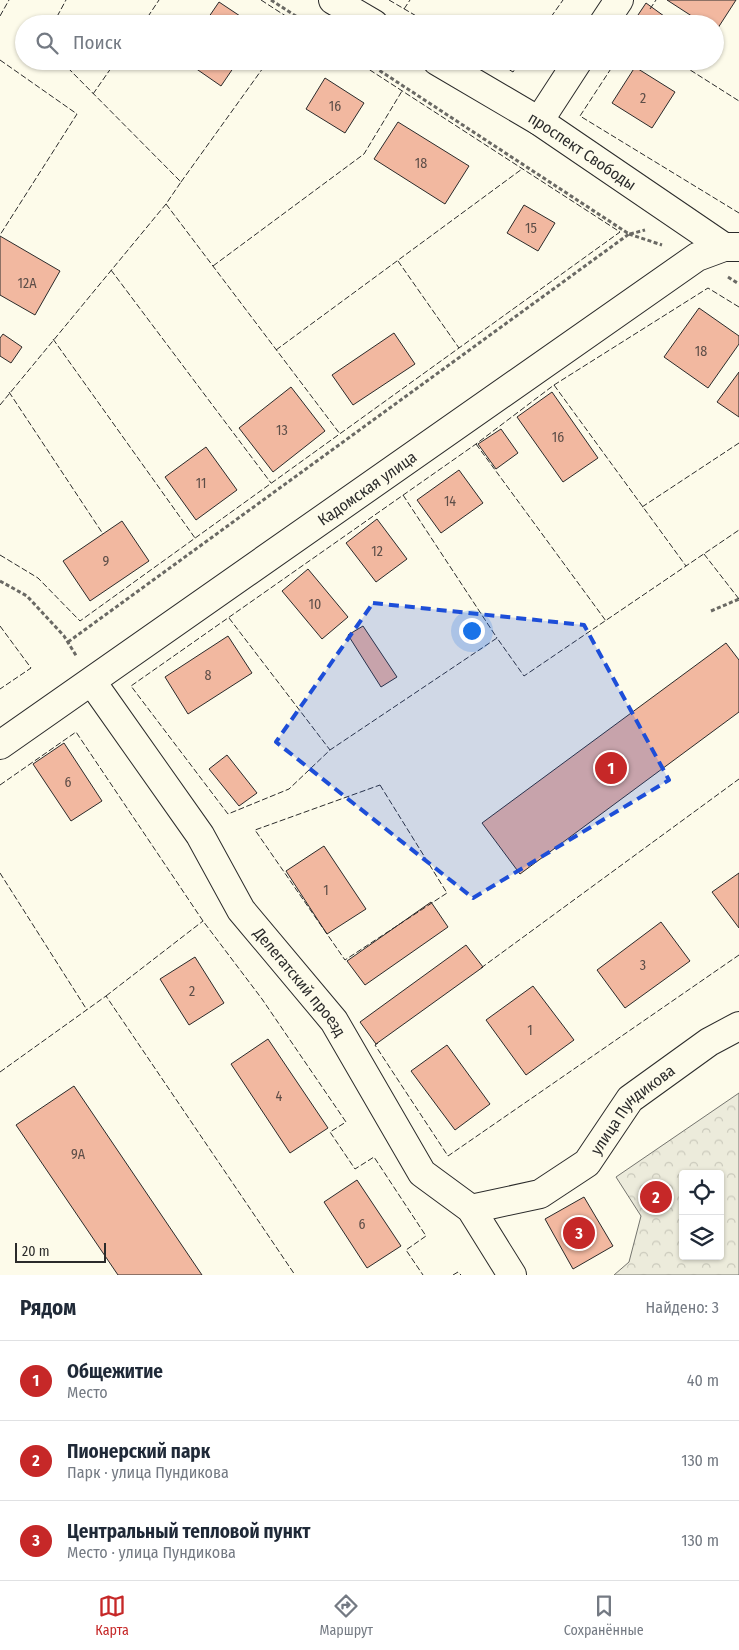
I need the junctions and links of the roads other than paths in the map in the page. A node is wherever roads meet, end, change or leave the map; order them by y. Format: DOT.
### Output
graph roads {
  1 [pos="333,0"];
  2 [pos="619,0"];
  3 [pos="359,15"];
  4 [pos="610,15"];
  5 [pos="452,70"];
  6 [pos="572,70"];
  7 [pos="539,121"];
  8 [pos="731,247"];
  9 [pos="92,682"];
  10 [pos="0,745"];
  11 [pos="739,1026"];
  12 [pos="471,1209"];
  13 [pos="512,1275"];
  1 -- 3 [label="street"];
  2 -- 4 [label="street"];
  5 -- 7 [label="street, проспект Свободы"];
  6 -- 7 [label="street"];
  7 -- 8 [label="street, проспект Свободы"];
  8 -- 9 [label="street, Кадомская улица"];
  9 -- 10 [label="street, Кадомская улица"];
  9 -- 12 [label="street, Делегатский проезд"];
  11 -- 12 [label="street, улица Пундикова"];
  12 -- 13 [label="street, Делегатский проезд"];
}
